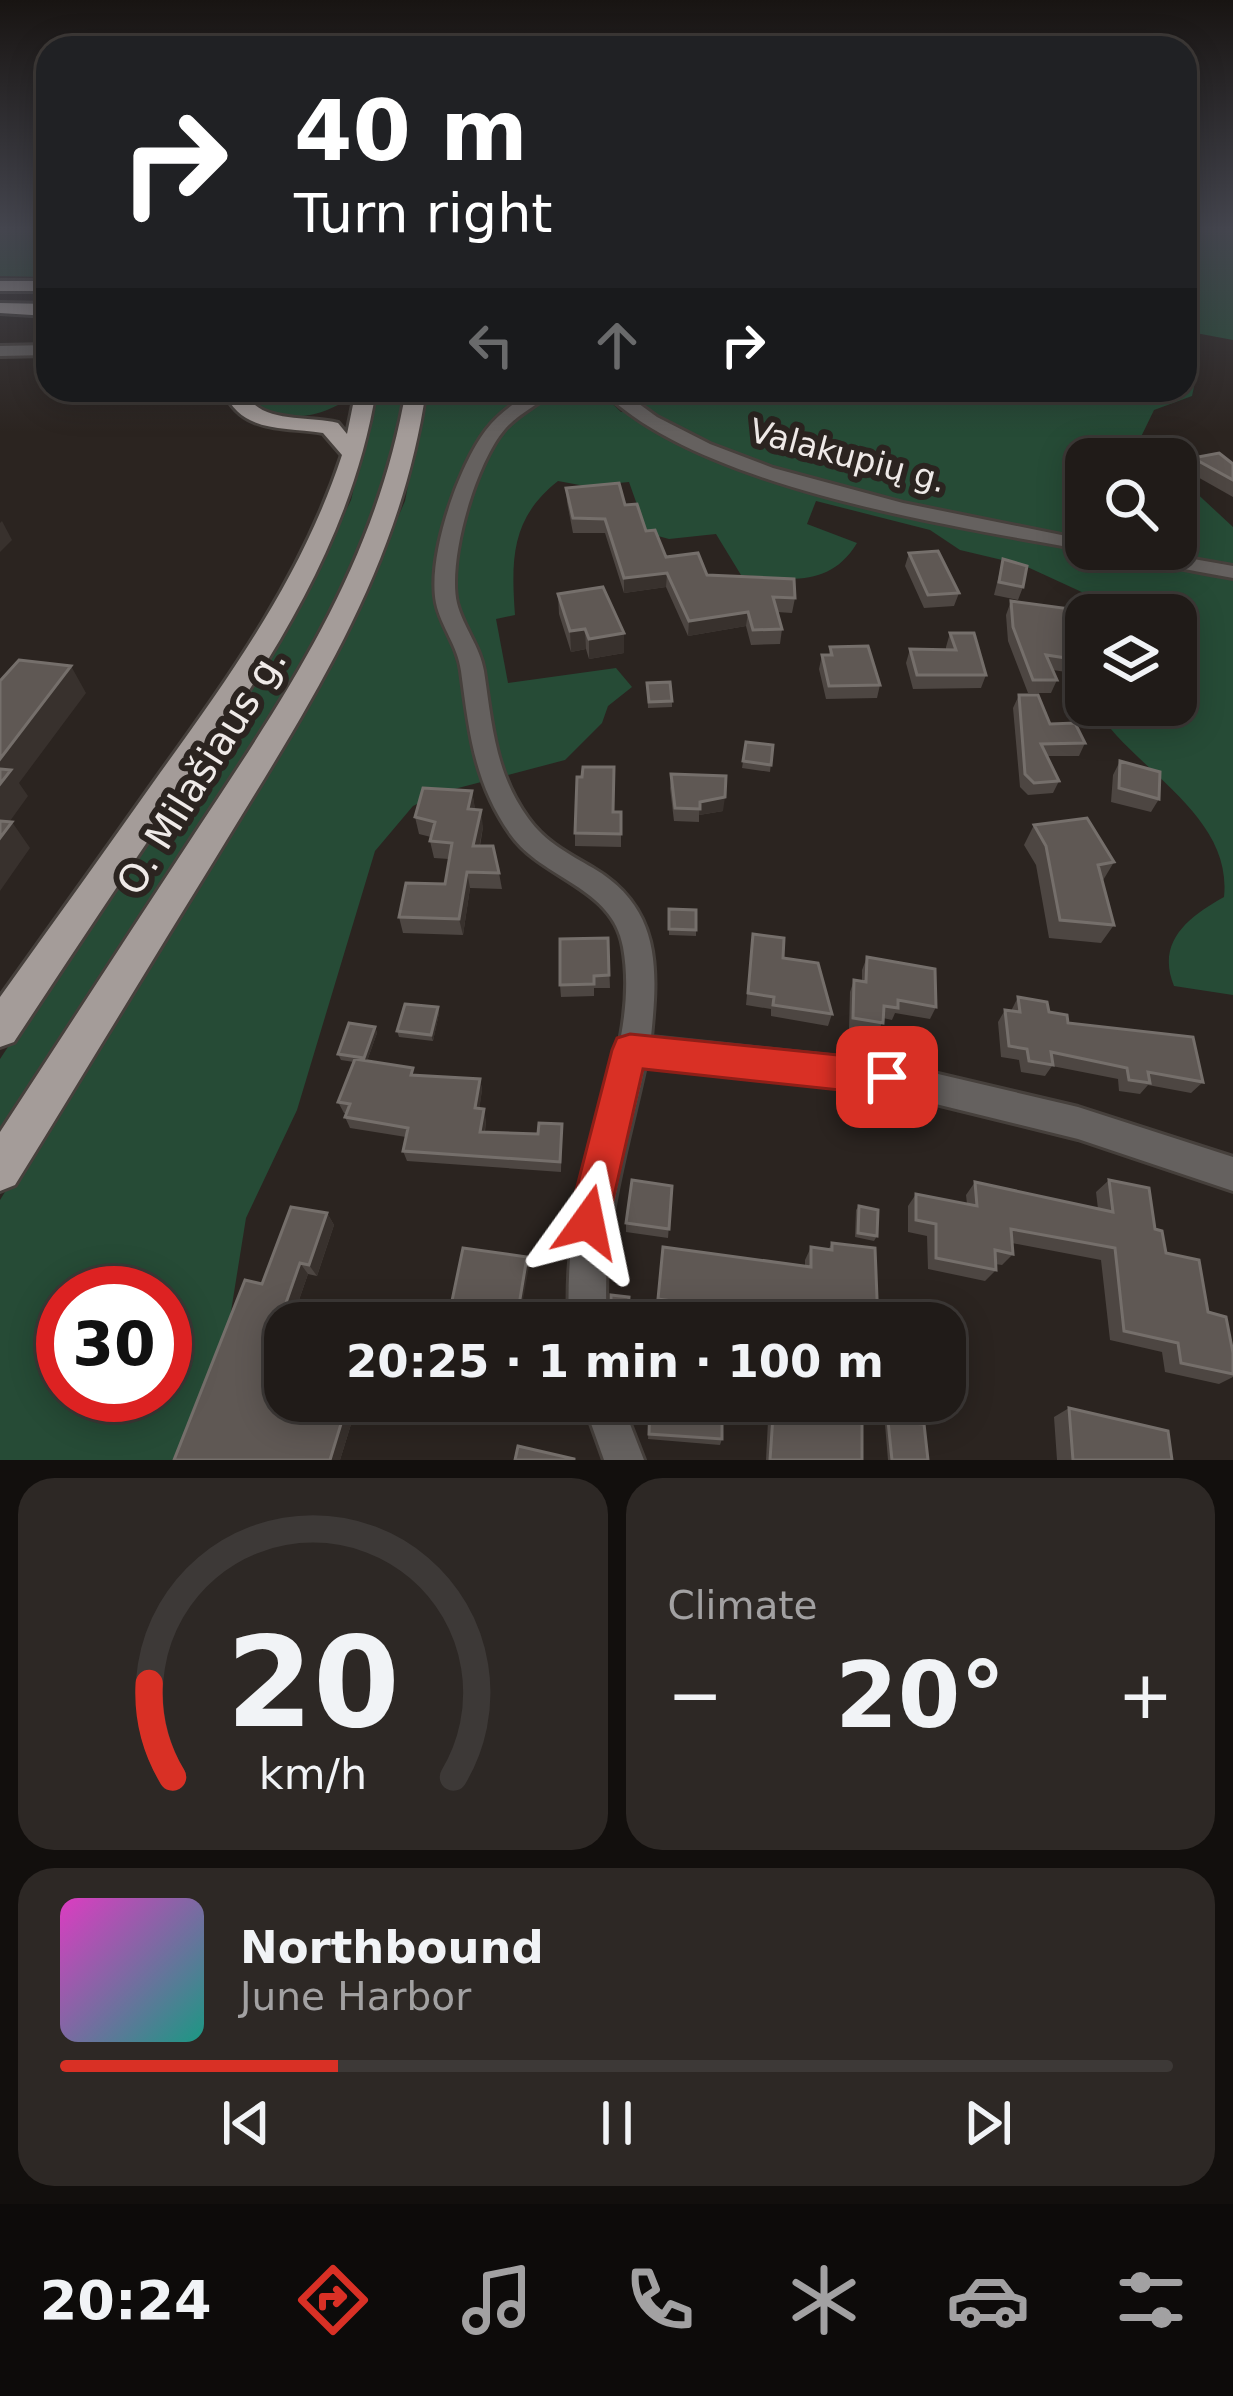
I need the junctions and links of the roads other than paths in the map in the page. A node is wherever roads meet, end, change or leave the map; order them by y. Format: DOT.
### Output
graph roads {
  1 [pos="0,308"];
  2 [pos="36,310"];
  3 [pos="36,350"];
  4 [pos="0,351"];
  5 [pos="236,402"];
  6 [pos="348,402"];
  7 [pos="359,402"];
  8 [pos="413,402"];
  9 [pos="527,402"];
  10 [pos="625,402"];
  11 [pos="301,423"];
  12 [pos="352,453"];
  13 [pos="1065,541"];
  14 [pos="1197,566"];
  15 [pos="1233,572"];
  16 [pos="0,1029"];
  17 [pos="630,1050"];
  18 [pos="0,1170"];
  19 [pos="1233,1174"];
  20 [pos="587,1302"];
  21 [pos="610,1422"];
  22 [pos="624,1460"];
  1 -- 2 [label="main road"];
  3 -- 4 [label="street"];
  5 -- 11 [label="main road"];
  6 -- 11 [label="main road"];
  7 -- 12 [label="main road, O. Milašiaus g."];
  8 -- 18 [label="main road, O. Milašiaus g."];
  9 -- 17 [label="street"];
  10 -- 13 [label="street, Valakupių g."];
  11 -- 12 [label="main road"];
  12 -- 16 [label="main road, O. Milašiaus g."];
  14 -- 15 [label="street"];
  17 -- 19 [label="street"];
  17 -- 20 [label="street"];
  21 -- 22 [label="street"];
}
